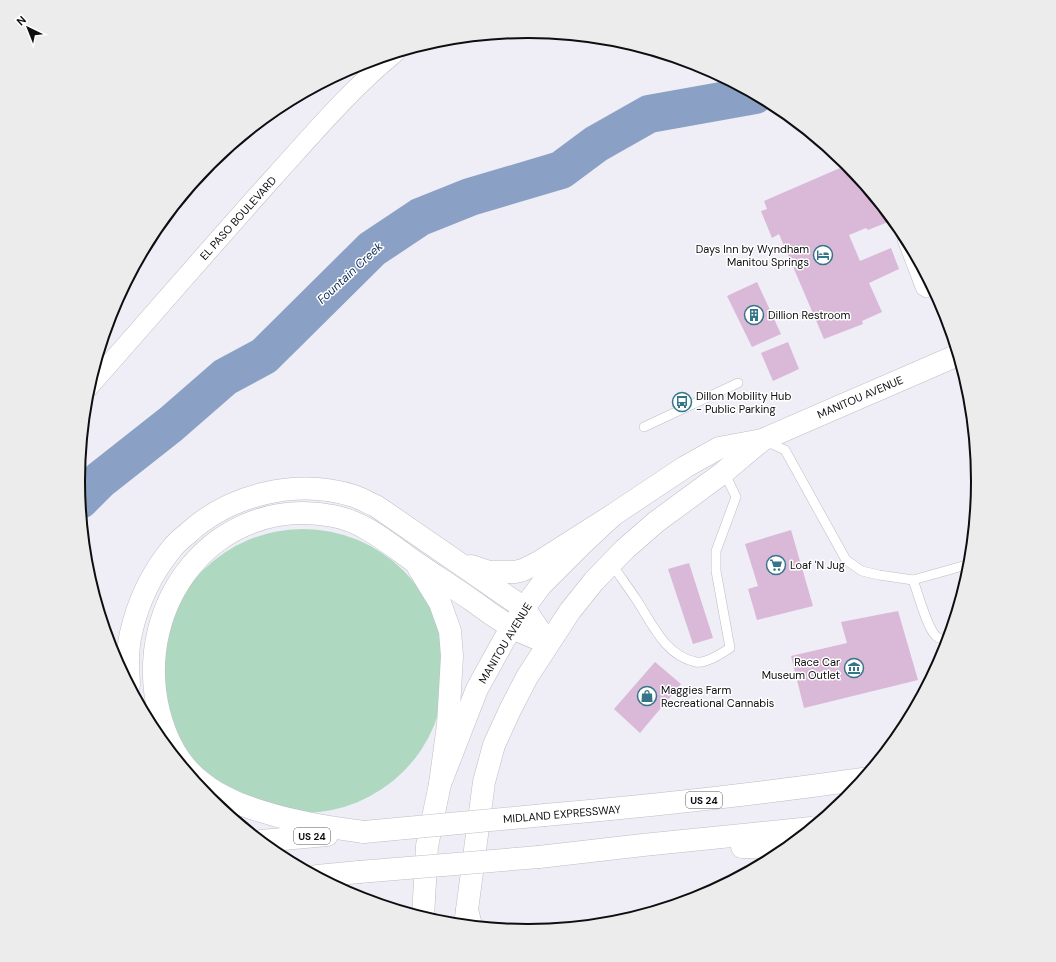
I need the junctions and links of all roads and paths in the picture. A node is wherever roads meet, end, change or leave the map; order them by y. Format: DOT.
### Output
graph roads {
  1 [pos="386,62"];
  2 [pos="906,251"];
  3 [pos="928,292"];
  4 [pos="953,357"];
  5 [pos="98,377"];
  6 [pos="738,383"];
  7 [pos="644,427"];
  8 [pos="762,440"];
  9 [pos="724,472"];
  10 [pos="613,515"];
  11 [pos="414,561"];
  12 [pos="457,561"];
  13 [pos="611,564"];
  14 [pos="962,566"];
  15 [pos="913,580"];
  16 [pos="524,608"];
  17 [pos="512,627"];
  18 [pos="942,638"];
  19 [pos="548,643"];
  20 [pos="128,671"];
  21 [pos="168,738"];
  22 [pos="854,780"];
  23 [pos="440,784"];
  24 [pos="210,788"];
  25 [pos="802,829"];
  26 [pos="364,832"];
  27 [pos="270,840"];
  28 [pos="642,845"];
  29 [pos="776,848"];
  30 [pos="326,875"];
  31 [pos="422,911"];
  32 [pos="467,920"];
  1 -- 5 [label="street, EL PASO BOULEVARD"];
  2 -- 3 [label="lane"];
  4 -- 8 [label="main road, MANITOU AVENUE"];
  6 -- 7 [label="lane"];
  8 -- 9 [label="main road, MANITOU AVENUE"];
  8 -- 10 [label="main road, MANITOU AVENUE"];
  8 -- 15 [label="lane"];
  9 -- 13 [label="main road, MANITOU AVENUE"];
  9 -- 13 [label="lane"];
  10 -- 12 [label="main road"];
  10 -- 16 [label="main road, MANITOU AVENUE"];
  11 -- 17 [label="main road"];
  11 -- 21 [label="main road"];
  11 -- 23 [label="main road"];
  12 -- 16 [label="main road"];
  12 -- 20 [label="main road"];
  13 -- 19 [label="main road, MANITOU AVENUE"];
  14 -- 15 [label="lane"];
  15 -- 18 [label="lane"];
  16 -- 17 [label="main road, MANITOU AVENUE"];
  16 -- 19 [label="main road"];
  17 -- 19 [label="main road"];
  17 -- 23 [label="main road, MANITOU AVENUE"];
  19 -- 32 [label="main road, MANITOU AVENUE"];
  22 -- 26 [label="main road, MIDLAND EXPRESSWAY / US 24, bridge"];
  23 -- 31 [label="main road, MANITOU AVENUE"];
  24 -- 26 [label="main road"];
  25 -- 28 [label="main road"];
  26 -- 27 [label="main road, MIDLAND EXPRESSWAY / US 24"];
  28 -- 29 [label="main road"];
  28 -- 30 [label="main road, bridge"];
}
